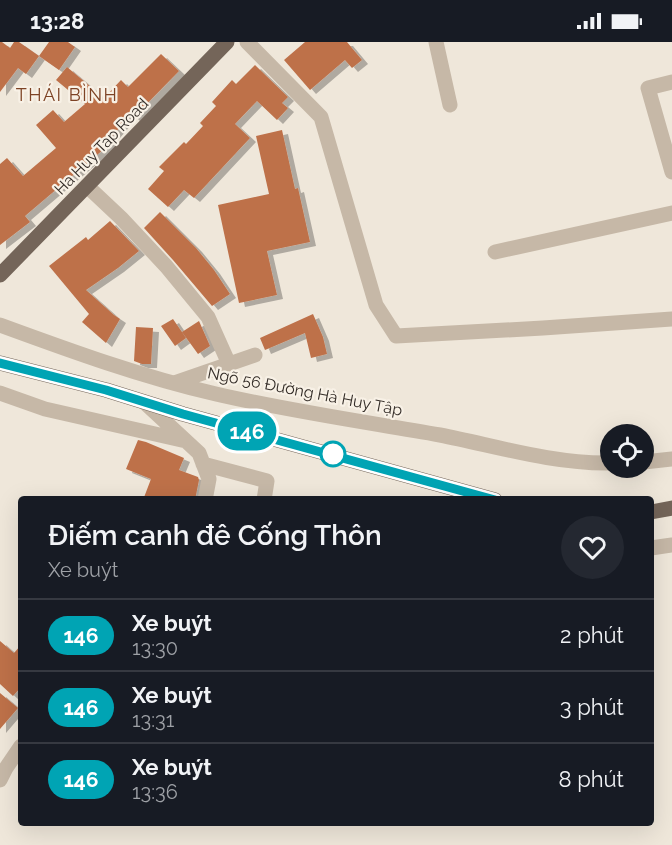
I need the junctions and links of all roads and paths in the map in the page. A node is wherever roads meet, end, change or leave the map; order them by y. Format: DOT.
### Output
graph roads {
  1 [pos="228,42"];
  2 [pos="247,42"];
  3 [pos="436,42"];
  4 [pos="672,82"];
  5 [pos="450,105"];
  6 [pos="672,172"];
  7 [pos="87,186"];
  8 [pos="672,213"];
  9 [pos="495,252"];
  10 [pos="0,275"];
  11 [pos="672,319"];
  12 [pos="0,325"];
  13 [pos="255,355"];
  14 [pos="0,363"];
  15 [pos="229,364"];
  16 [pos="174,383"];
  17 [pos="0,393"];
  18 [pos="144,402"];
  19 [pos="186,441"];
  20 [pos="672,459"];
  21 [pos="654,461"];
  22 [pos="600,462"];
  23 [pos="203,464"];
  24 [pos="206,496"];
  25 [pos="265,496"];
  26 [pos="481,496"];
  27 [pos="672,508"];
  28 [pos="654,511"];
  29 [pos="672,545"];
  30 [pos="654,548"];
  31 [pos="18,750"];
  32 [pos="0,780"];
  1 -- 7 [label="main road, Ha Huy Tap Road"];
  2 -- 11 [label="street"];
  3 -- 5 [label="street"];
  4 -- 6 [label="street"];
  7 -- 10 [label="main road, Ha Huy Tap Road"];
  7 -- 15 [label="street"];
  8 -- 9 [label="street"];
  12 -- 16 [label="street, Ngõ 56 Đường Hà Huy Tập"];
  13 -- 15 [label="street"];
  14 -- 18 [label="main road"];
  15 -- 16 [label="street"];
  16 -- 22 [label="street, Ngõ 56 Đường Hà Huy Tập"];
  17 -- 19 [label="street"];
  18 -- 19 [label="street"];
  18 -- 26 [label="main road"];
  19 -- 23 [label="street"];
  20 -- 21 [label="street"];
  23 -- 24 [label="street"];
  23 -- 25 [label="street"];
  27 -- 28 [label="main road"];
  29 -- 30 [label="street"];
  31 -- 32 [label="street"];
}
